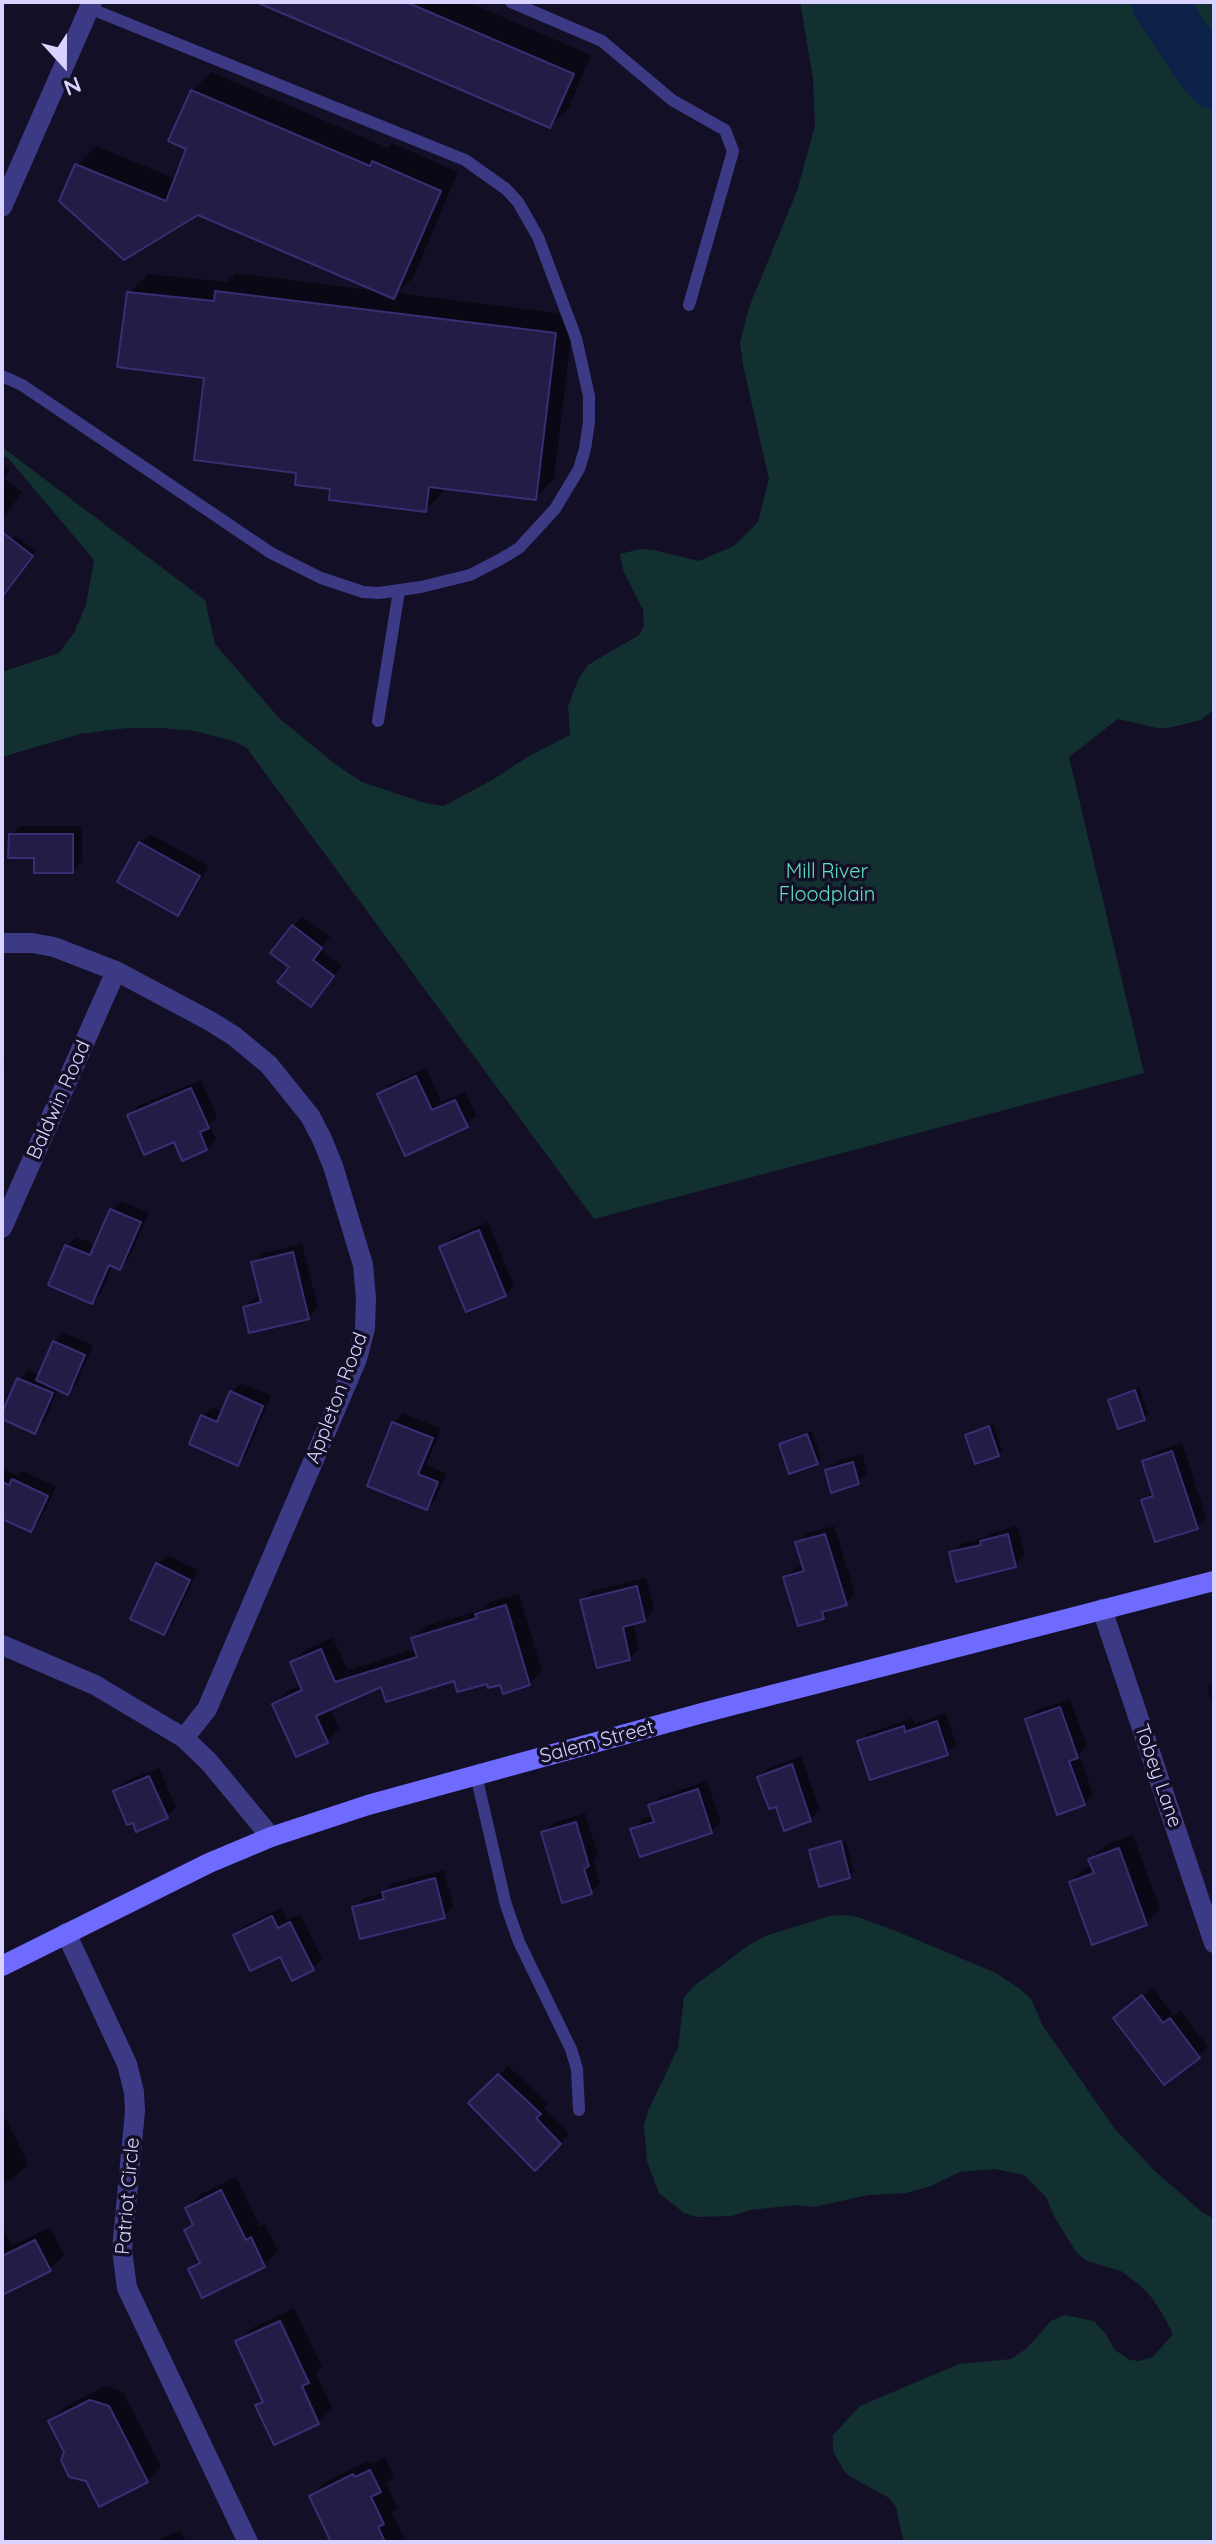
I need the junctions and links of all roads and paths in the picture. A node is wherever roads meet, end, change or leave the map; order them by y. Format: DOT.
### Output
graph roads {
  1 [pos="511,2"];
  2 [pos="91,5"];
  3 [pos="2,207"];
  4 [pos="689,305"];
  5 [pos="2,376"];
  6 [pos="399,591"];
  7 [pos="378,721"];
  8 [pos="2,943"];
  9 [pos="116,971"];
  10 [pos="2,1228"];
  11 [pos="1214,1581"];
  12 [pos="1102,1609"];
  13 [pos="2,1645"];
  14 [pos="184,1738"];
  15 [pos="476,1775"];
  16 [pos="271,1837"];
  17 [pos="66,1933"];
  18 [pos="1214,1943"];
  19 [pos="2,1966"];
  20 [pos="579,2110"];
  21 [pos="248,2542"];
  1 -- 4 [label="lane"];
  2 -- 3 [label="street"];
  2 -- 6 [label="lane"];
  5 -- 6 [label="lane"];
  6 -- 7 [label="lane"];
  8 -- 9 [label="street, Appleton Road"];
  9 -- 10 [label="street, Baldwin Road"];
  9 -- 14 [label="street, Appleton Road"];
  11 -- 12 [label="main road, Salem Street"];
  12 -- 15 [label="main road, Salem Street"];
  12 -- 18 [label="street, Tobey Lane"];
  13 -- 14 [label="street"];
  14 -- 16 [label="street"];
  15 -- 16 [label="main road, Salem Street"];
  15 -- 20 [label="lane"];
  16 -- 17 [label="main road, Salem Street"];
  17 -- 19 [label="main road, Salem Street"];
  17 -- 21 [label="street, Patriot Circle"];
}
